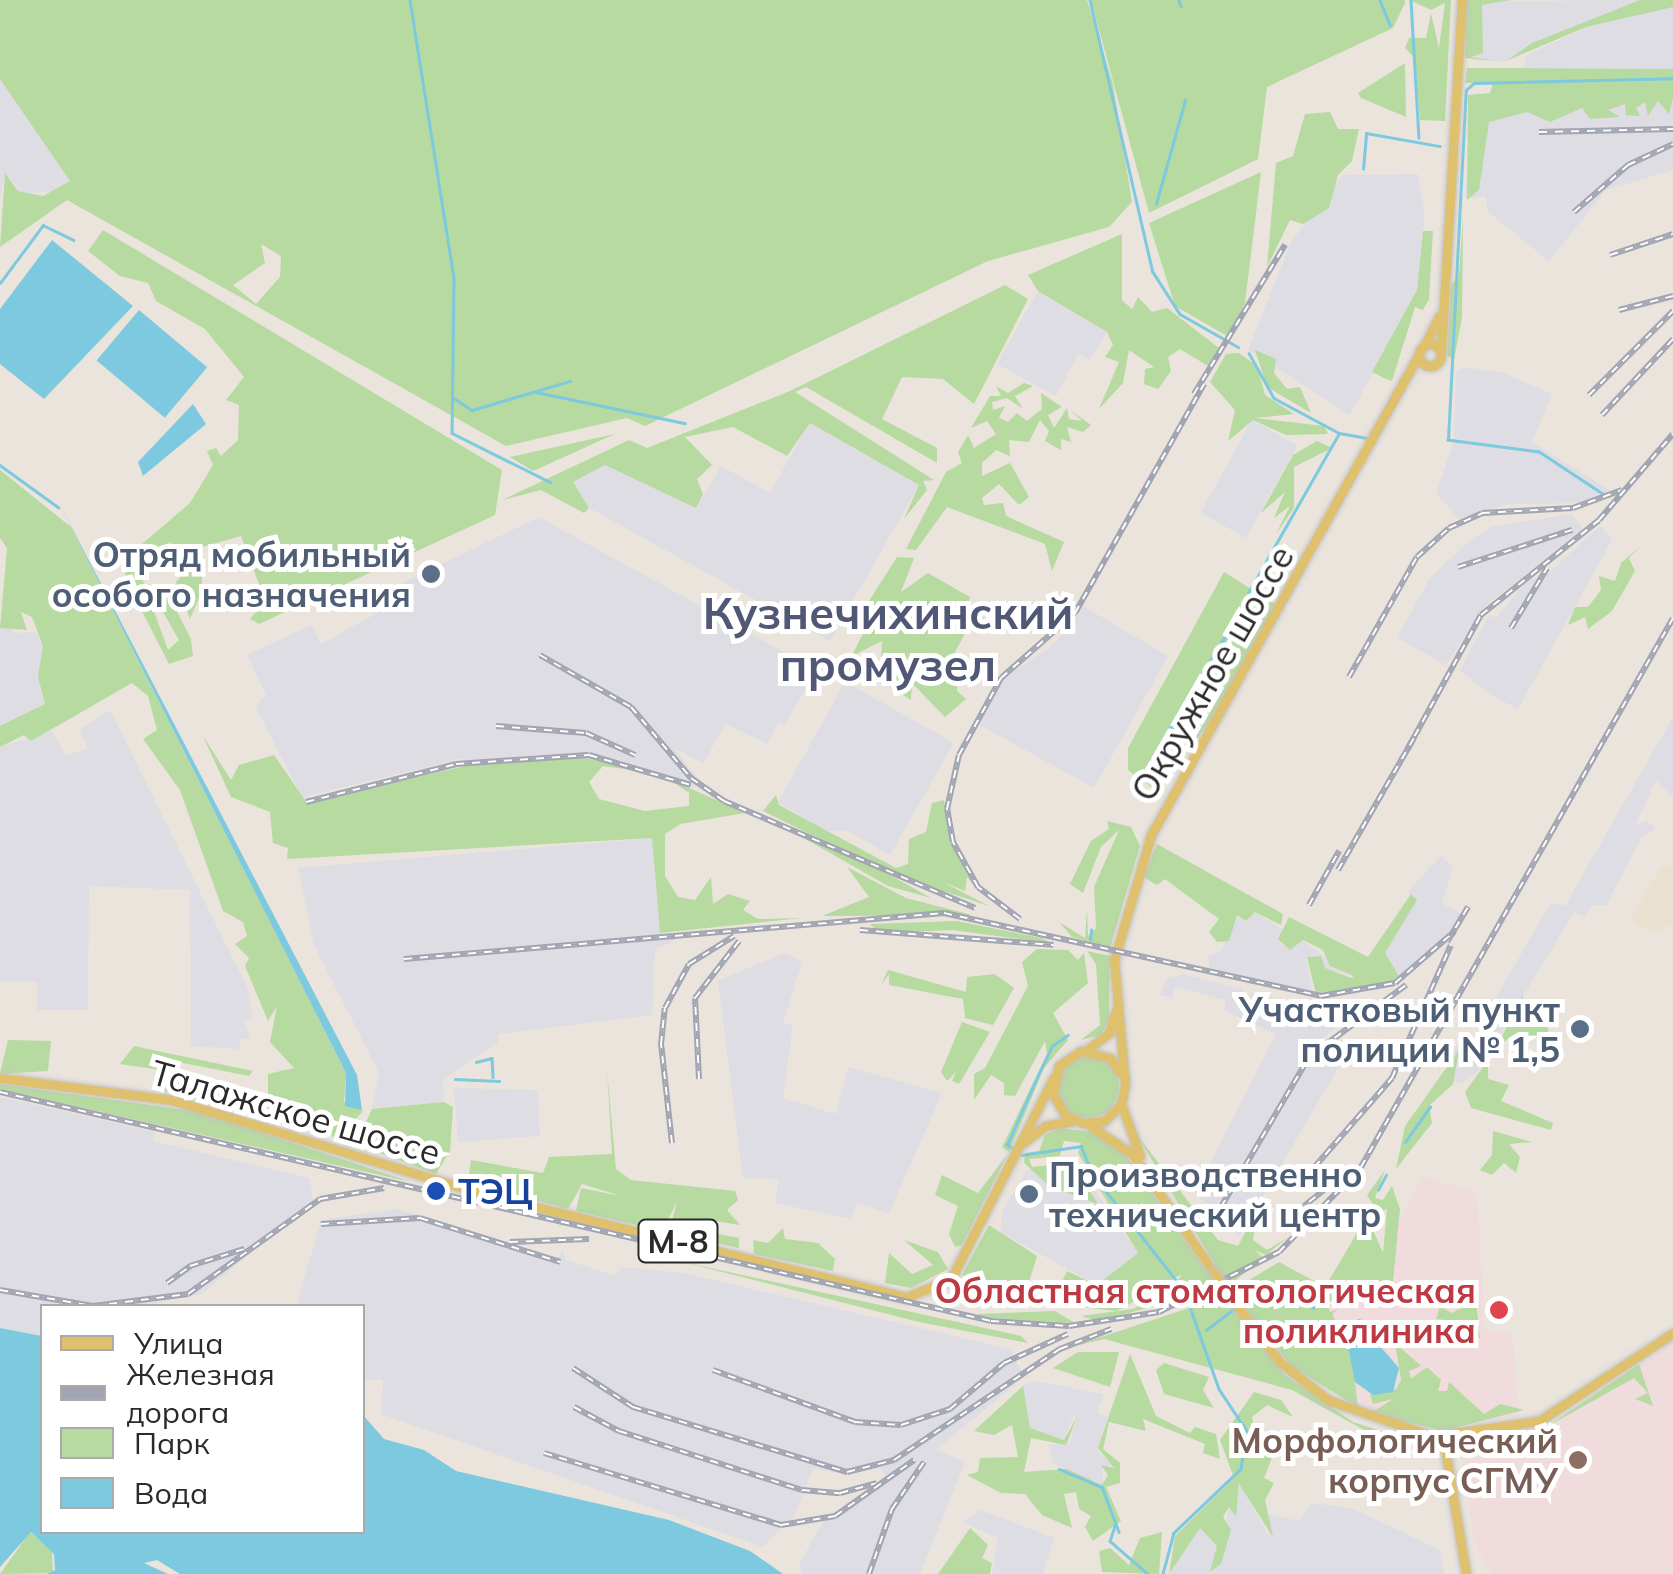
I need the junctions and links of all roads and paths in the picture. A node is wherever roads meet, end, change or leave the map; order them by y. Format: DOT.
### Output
graph roads {
  1 [pos="1462,0"];
  2 [pos="1442,308"];
  3 [pos="1422,350"];
  4 [pos="1440,352"];
  5 [pos="1427,365"];
  6 [pos="1404,384"];
  7 [pos="1116,1005"];
  8 [pos="1086,1051"];
  9 [pos="0,1078"];
  10 [pos="1054,1078"];
  11 [pos="1124,1079"];
  12 [pos="1122,1104"];
  13 [pos="1080,1122"];
  14 [pos="1017,1150"];
  15 [pos="1214,1272"];
  16 [pos="1673,1333"];
  17 [pos="1443,1436"];
  18 [pos="1466,1574"];
  1 -- 2 [label="main road, Окружное шоссе"];
  2 -- 3 [label="main road, Окружное шоссе"];
  2 -- 4 [label="main road, Окружное шоссе"];
  3 -- 4 [label="main road"];
  3 -- 5 [label="main road"];
  3 -- 6 [label="main road, Окружное шоссе"];
  4 -- 5 [label="main road, Окружное шоссе"];
  5 -- 6 [label="main road, Окружное шоссе"];
  6 -- 7 [label="main road, Окружное шоссе"];
  7 -- 8 [label="main road, М-8"];
  7 -- 11 [label="main road, Окружное шоссе"];
  8 -- 10 [label="main road, М-8"];
  8 -- 11 [label="main road"];
  9 -- 14 [label="main road, Талажское шоссе / М-8"];
  10 -- 13 [label="main road"];
  10 -- 14 [label="main road, М-8"];
  11 -- 12 [label="main road"];
  12 -- 13 [label="main road"];
  12 -- 15 [label="main road"];
  13 -- 14 [label="main road"];
  13 -- 15 [label="main road"];
  15 -- 17 [label="main road, bridge"];
  16 -- 17 [label="main road"];
  17 -- 18 [label="main road"];
}
